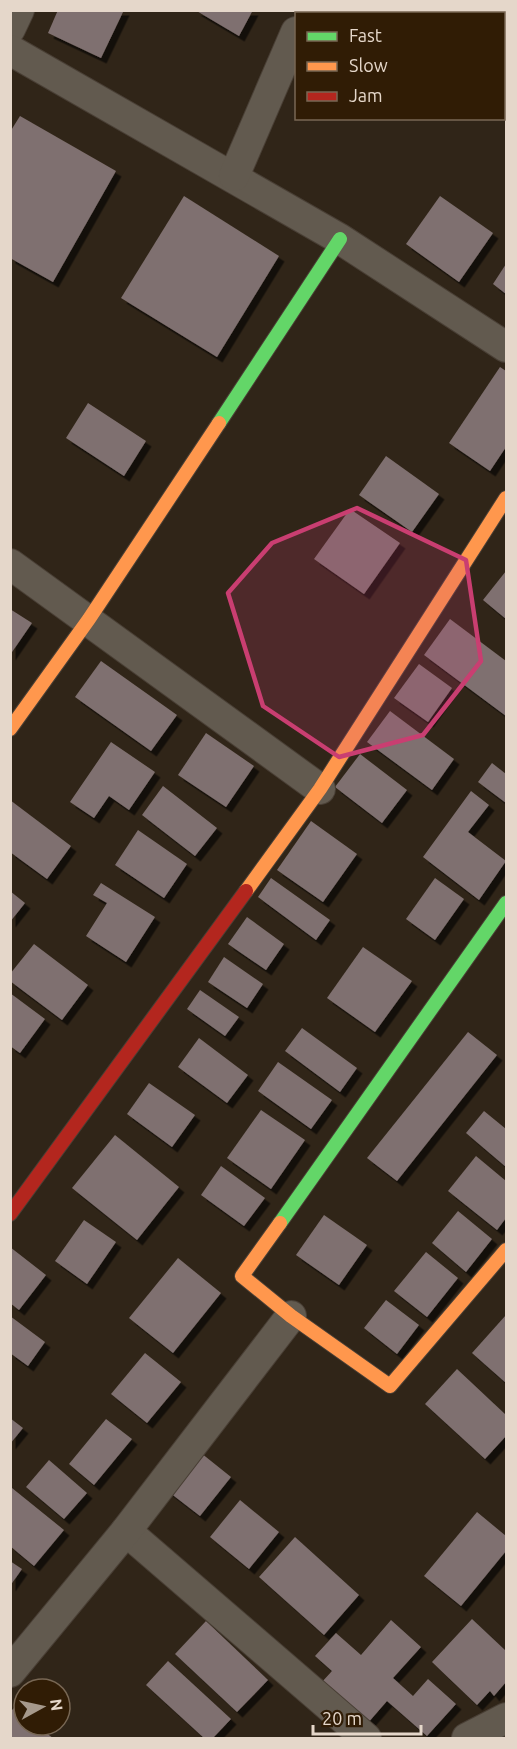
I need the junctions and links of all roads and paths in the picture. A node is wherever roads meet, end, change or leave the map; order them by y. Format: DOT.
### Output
graph roads {
  1 [pos="19,10"];
  2 [pos="10,29"];
  3 [pos="295,37"];
  4 [pos="10,50"];
  5 [pos="234,176"];
  6 [pos="340,239"];
  7 [pos="507,347"];
  8 [pos="507,498"];
  9 [pos="10,564"];
  10 [pos="89,619"];
  11 [pos="10,729"];
  12 [pos="320,789"];
  13 [pos="507,903"];
  14 [pos="10,1214"];
  15 [pos="507,1250"];
  16 [pos="291,1316"];
  17 [pos="126,1531"];
  18 [pos="10,1672"];
  19 [pos="507,1718"];
  20 [pos="366,1738"];
  21 [pos="467,1738"];
  1 -- 2 [label="street"];
  3 -- 5 [label="street"];
  4 -- 5 [label="street"];
  5 -- 6 [label="street"];
  6 -- 7 [label="street"];
  6 -- 10 [label="street"];
  8 -- 12 [label="street"];
  9 -- 10 [label="street"];
  10 -- 11 [label="street"];
  10 -- 12 [label="street"];
  12 -- 14 [label="street"];
  13 -- 16 [label="street"];
  15 -- 16 [label="street"];
  16 -- 17 [label="street"];
  17 -- 18 [label="street"];
  17 -- 20 [label="street"];
  19 -- 21 [label="street"];
}
